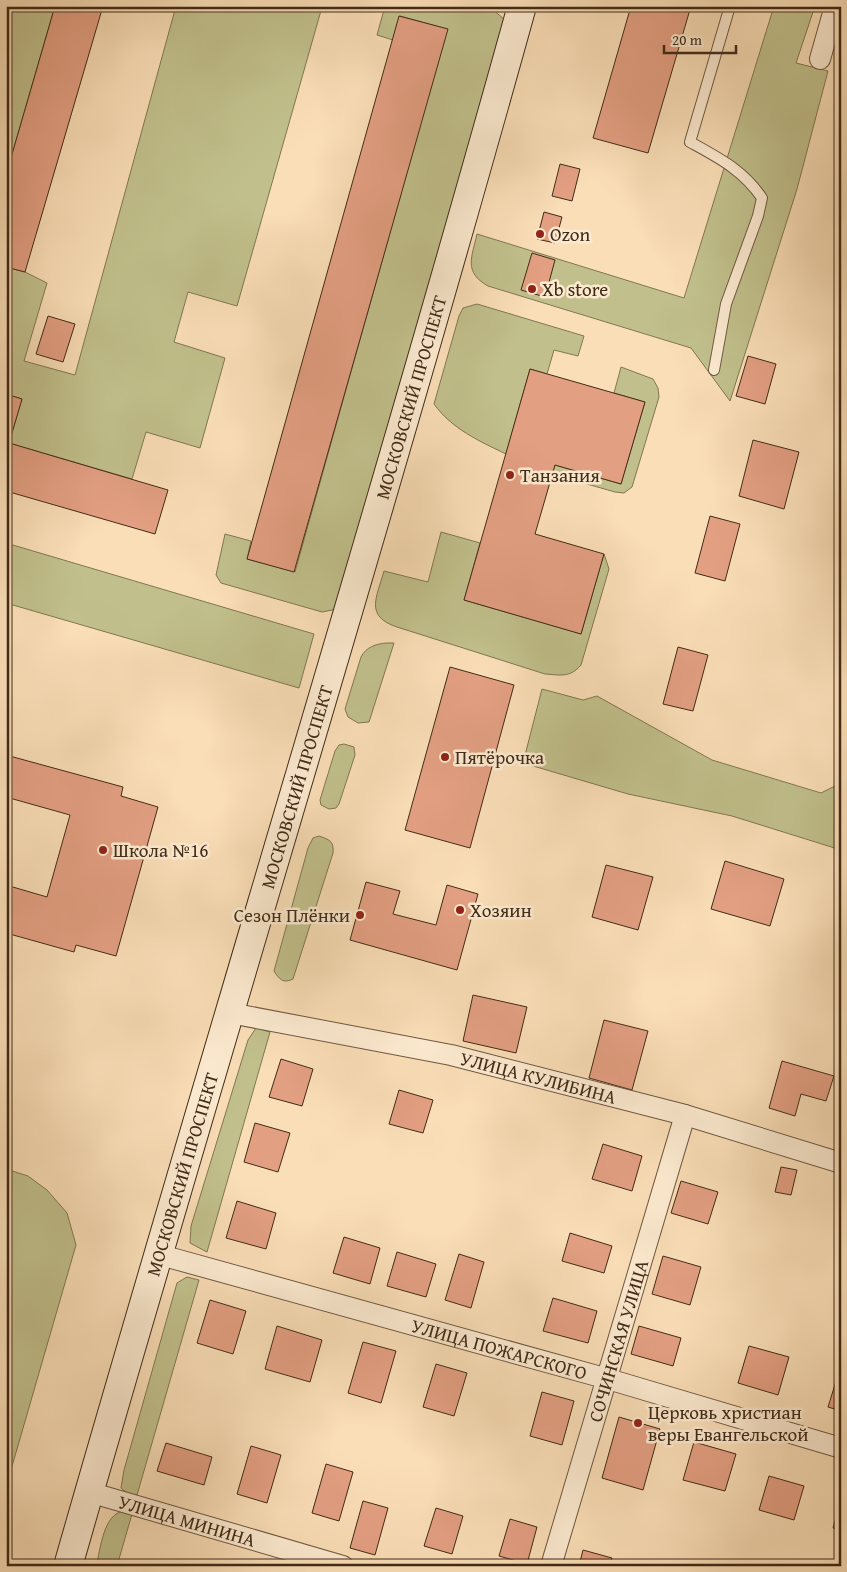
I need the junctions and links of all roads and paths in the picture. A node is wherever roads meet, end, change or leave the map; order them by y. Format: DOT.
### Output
graph roads {
  1 [pos="522,6"];
  2 [pos="730,6"];
  3 [pos="835,6"];
  4 [pos="820,59"];
  5 [pos="714,370"];
  6 [pos="230,1014"];
  7 [pos="684,1115"];
  8 [pos="841,1163"];
  9 [pos="157,1254"];
  10 [pos="608,1379"];
  11 [pos="841,1448"];
  12 [pos="89,1492"];
  13 [pos="68,1566"];
  14 [pos="343,1566"];
  15 [pos="551,1566"];
  1 -- 6 [label="street, МОСКОВСКИЙ ПРОСПЕКТ"];
  2 -- 5 [label="lane"];
  3 -- 4 [label="street"];
  6 -- 7 [label="street, УЛИЦА КУЛИБИНА"];
  6 -- 9 [label="street, МОСКОВСКИЙ ПРОСПЕКТ"];
  7 -- 8 [label="street, УЛИЦА КУЛИБИНА"];
  7 -- 10 [label="street, СОЧИНСКАЯ УЛИЦА"];
  9 -- 10 [label="street, УЛИЦА ПОЖАРСКОГО"];
  9 -- 12 [label="street, МОСКОВСКИЙ ПРОСПЕКТ"];
  10 -- 11 [label="street, УЛИЦА ПОЖАРСКОГО"];
  10 -- 15 [label="street, СОЧИНСКАЯ УЛИЦА"];
  12 -- 13 [label="street, МОСКОВСКИЙ ПРОСПЕКТ"];
  12 -- 14 [label="street, УЛИЦА МИНИНА"];
}
